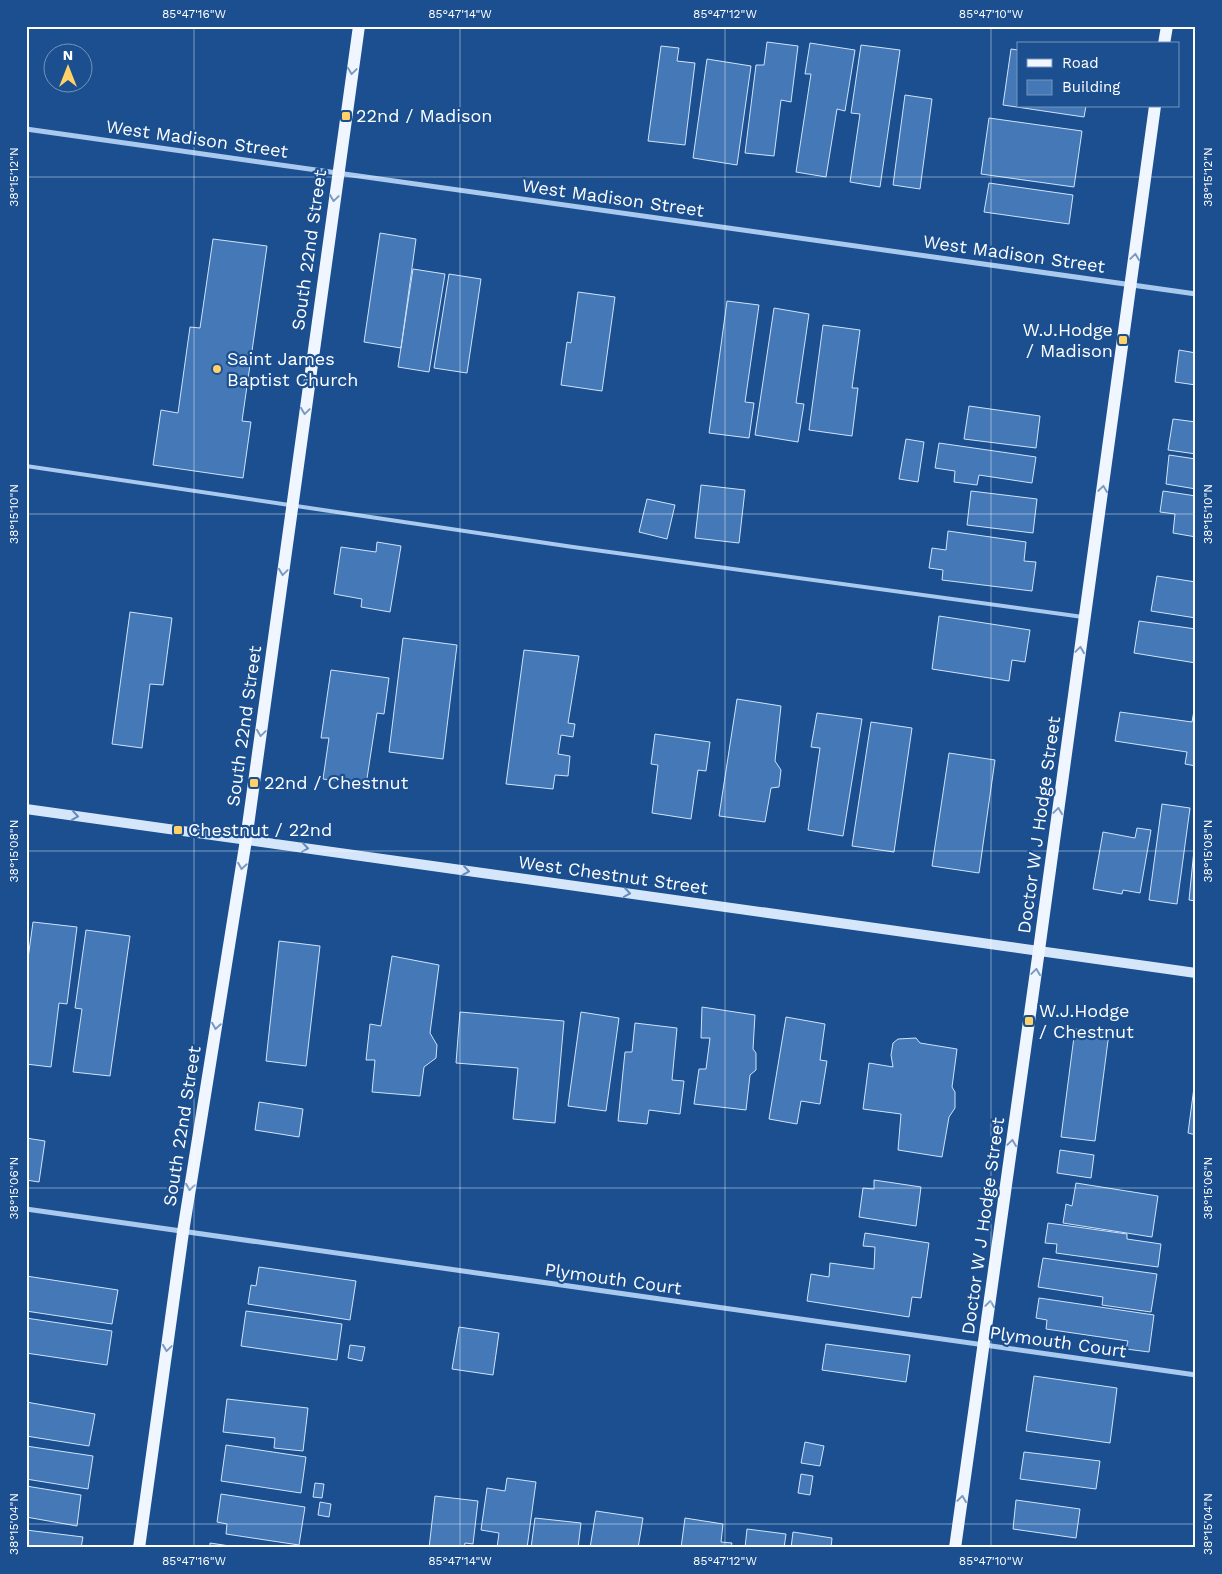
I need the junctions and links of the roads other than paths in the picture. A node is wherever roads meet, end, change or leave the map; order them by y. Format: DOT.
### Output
graph roads {
  1 [pos="359,26"];
  2 [pos="1166,26"];
  3 [pos="1164,42"];
  4 [pos="1156,108"];
  5 [pos="26,129"];
  6 [pos="338,173"];
  7 [pos="1131,285"];
  8 [pos="1196,294"];
  9 [pos="26,466"];
  10 [pos="292,505"];
  11 [pos="1085,618"];
  12 [pos="26,810"];
  13 [pos="246,840"];
  14 [pos="1039,950"];
  15 [pos="1196,973"];
  16 [pos="26,1209"];
  17 [pos="183,1232"];
  18 [pos="984,1345"];
  19 [pos="1196,1375"];
  20 [pos="139,1548"];
  21 [pos="955,1548"];
  1 -- 6 [label="main road, South 22nd Street, one-way"];
  2 -- 3 [label="main road"];
  7 -- 4 [label="main road, Doctor W J Hodge Street, one-way"];
  5 -- 6 [label="street, West Madison Street"];
  6 -- 7 [label="street, West Madison Street"];
  6 -- 10 [label="main road, South 22nd Street, one-way"];
  7 -- 8 [label="street, West Madison Street"];
  11 -- 7 [label="main road, Doctor W J Hodge Street, one-way"];
  9 -- 10 [label="lane"];
  10 -- 11 [label="lane"];
  10 -- 13 [label="main road, South 22nd Street, one-way"];
  14 -- 11 [label="main road, Doctor W J Hodge Street, one-way"];
  12 -- 13 [label="main road, West Chestnut Street, one-way"];
  13 -- 14 [label="main road, West Chestnut Street, one-way"];
  13 -- 17 [label="main road, South 22nd Street, one-way"];
  14 -- 15 [label="main road, West Chestnut Street"];
  18 -- 14 [label="main road, Doctor W J Hodge Street, one-way"];
  16 -- 17 [label="street, Plymouth Court"];
  17 -- 18 [label="street, Plymouth Court"];
  17 -- 20 [label="main road, South 22nd Street, one-way"];
  18 -- 19 [label="street, Plymouth Court"];
  21 -- 18 [label="main road, Doctor W J Hodge Street, one-way"];
}
